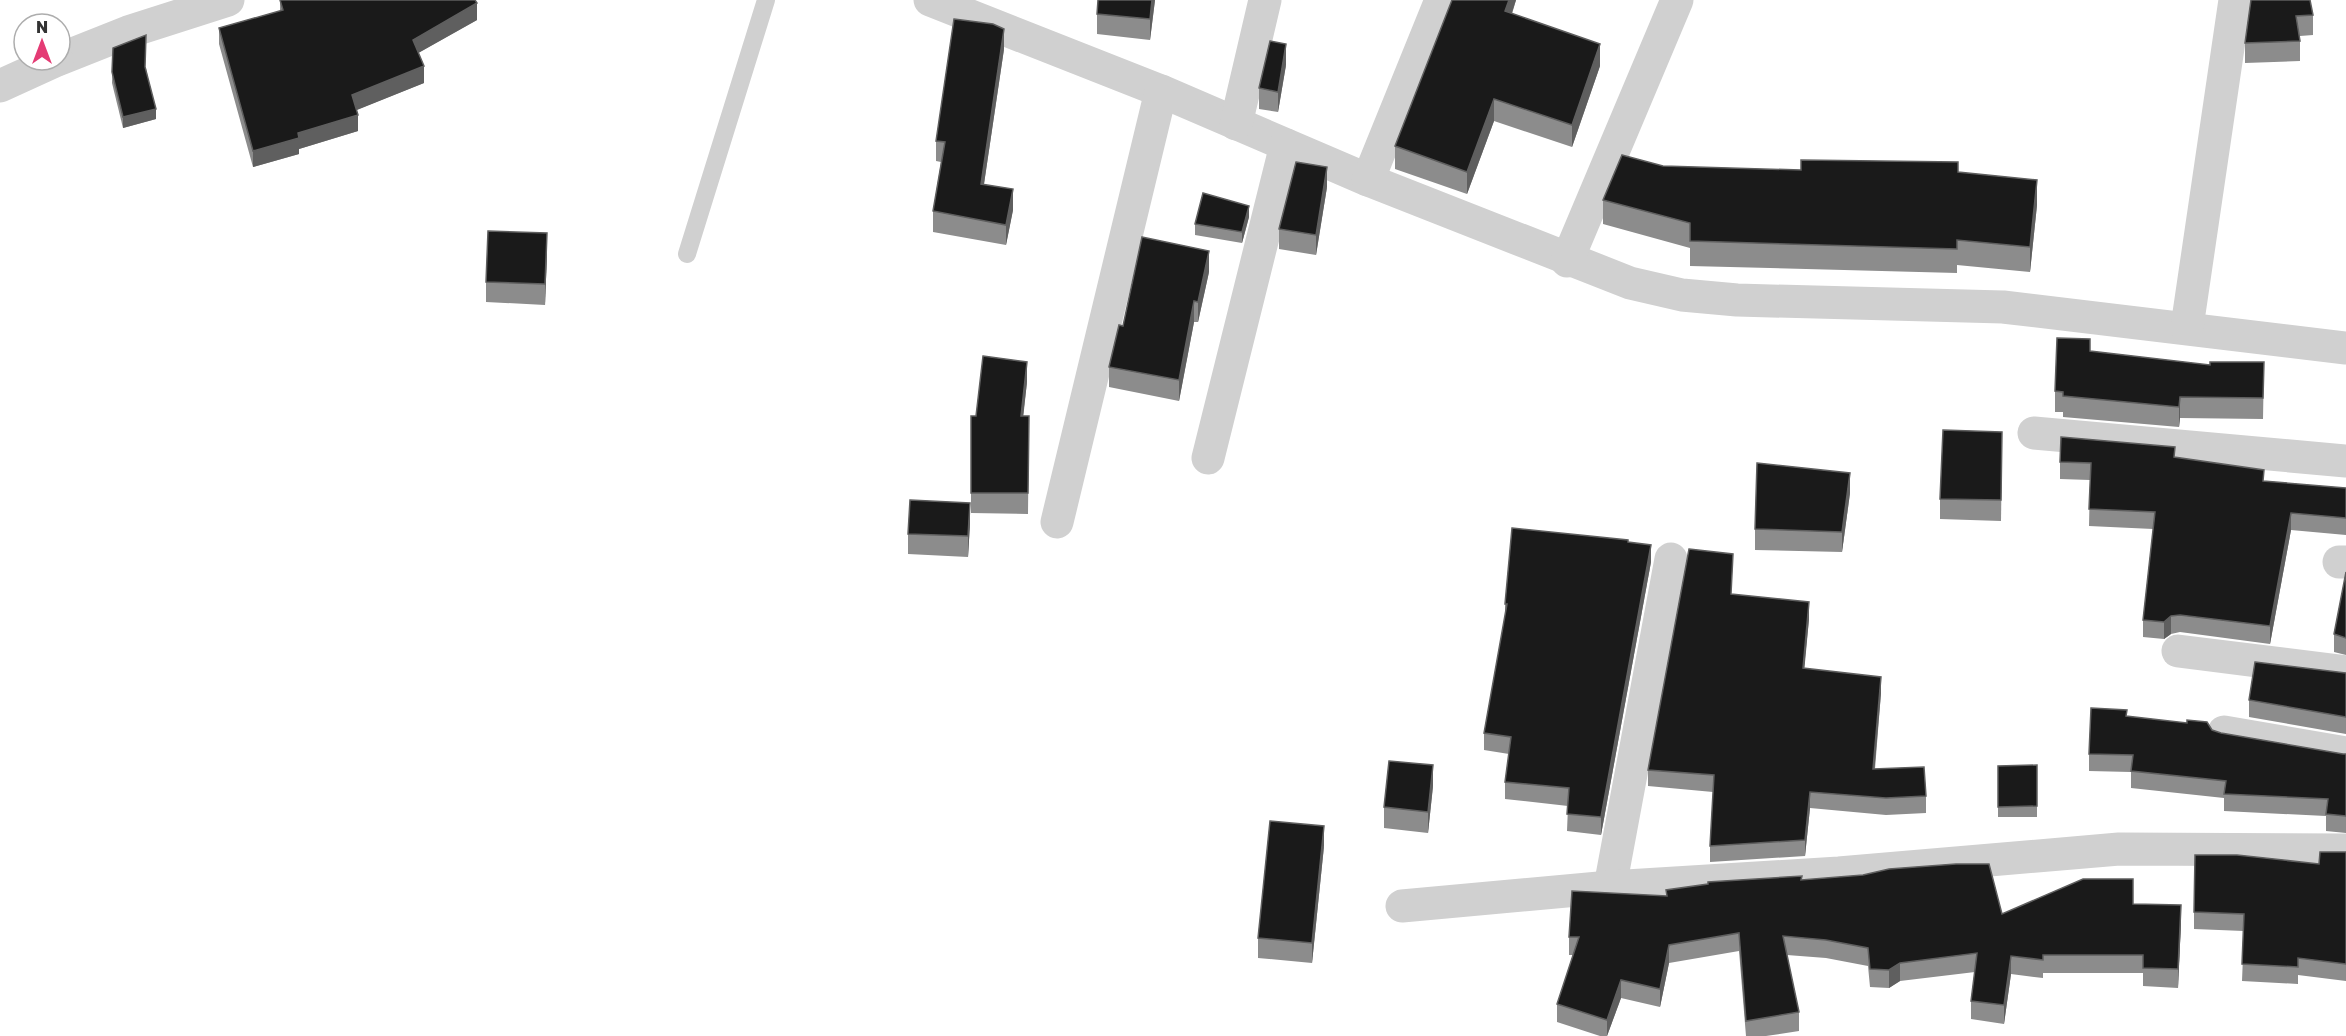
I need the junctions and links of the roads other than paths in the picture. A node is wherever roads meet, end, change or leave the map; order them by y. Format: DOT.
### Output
graph roads {
  1 [pos="228,0"];
  2 [pos="766,0"];
  3 [pos="930,0"];
  4 [pos="1265,0"];
  5 [pos="1441,0"];
  6 [pos="1677,0"];
  7 [pos="2235,0"];
  8 [pos="72,54"];
  9 [pos="30,72"];
  10 [pos="0,86"];
  11 [pos="1161,91"];
  12 [pos="1236,124"];
  13 [pos="1286,145"];
  14 [pos="1368,180"];
  15 [pos="687,254"];
  16 [pos="1568,261"];
  17 [pos="2187,327"];
  18 [pos="2346,348"];
  19 [pos="2034,433"];
  20 [pos="1208,458"];
  21 [pos="2346,461"];
  22 [pos="1057,522"];
  23 [pos="1671,559"];
  24 [pos="2178,651"];
  25 [pos="2346,672"];
  26 [pos="2224,732"];
  27 [pos="2346,753"];
  28 [pos="2346,850"];
  29 [pos="1610,887"];
  30 [pos="1402,906"];
  1 -- 8 [label="street"];
  2 -- 15 [label="lane"];
  3 -- 11 [label="street"];
  4 -- 12 [label="street"];
  5 -- 14 [label="street"];
  6 -- 16 [label="street"];
  7 -- 17 [label="street"];
  9 -- 10 [label="street"];
  11 -- 12 [label="street"];
  11 -- 22 [label="street"];
  12 -- 13 [label="street"];
  13 -- 14 [label="street"];
  13 -- 20 [label="street"];
  14 -- 16 [label="street"];
  16 -- 17 [label="street"];
  17 -- 18 [label="street"];
  19 -- 21 [label="street"];
  23 -- 29 [label="street"];
  24 -- 25 [label="street"];
  26 -- 27 [label="street"];
  28 -- 29 [label="street"];
  29 -- 30 [label="street"];
}
